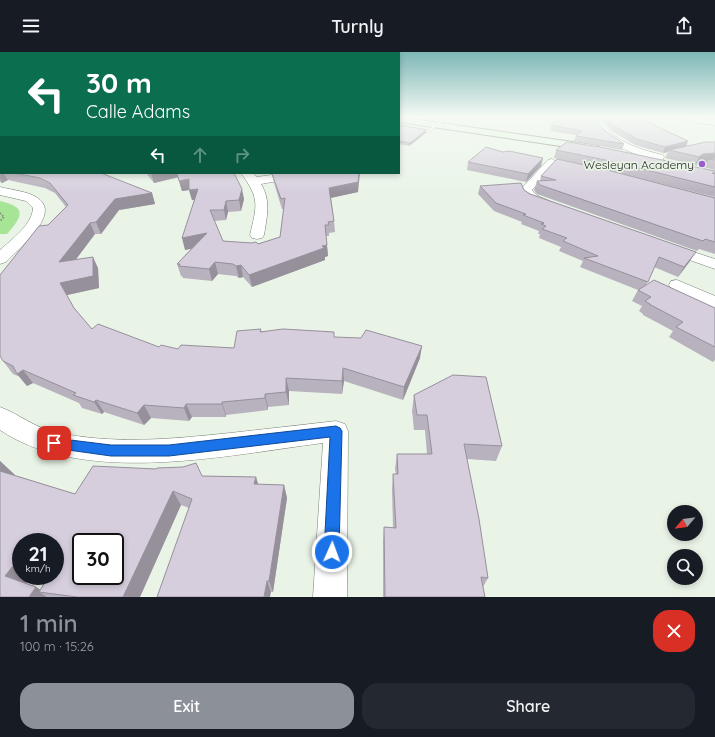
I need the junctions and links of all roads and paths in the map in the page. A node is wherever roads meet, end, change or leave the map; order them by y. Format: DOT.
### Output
graph roads {
  1 [pos="563,142"];
  2 [pos="617,142"];
  3 [pos="660,157"];
  4 [pos="550,161"];
  5 [pos="715,163"];
  6 [pos="672,164"];
  7 [pos="689,169"];
  8 [pos="293,174"];
  9 [pos="715,175"];
  10 [pos="251,177"];
  11 [pos="0,192"];
  12 [pos="558,208"];
  13 [pos="0,213"];
  14 [pos="0,221"];
  15 [pos="257,235"];
  16 [pos="655,243"];
  17 [pos="0,259"];
  18 [pos="715,264"];
  19 [pos="677,285"];
  20 [pos="714,302"];
  21 [pos="0,417"];
  22 [pos="330,597"];
  1 -- 3 [label="street"];
  2 -- 3 [label="street"];
  3 -- 6 [label="street"];
  4 -- 12 [label="street"];
  5 -- 7 [label="lane"];
  7 -- 9 [label="street"];
  8 -- 10 [label="street"];
  10 -- 15 [label="street"];
  11 -- 17 [label="street"];
  13 -- 14 [label="path"];
  16 -- 18 [label="street"];
  19 -- 20 [label="street"];
  21 -- 22 [label="street"];
}
